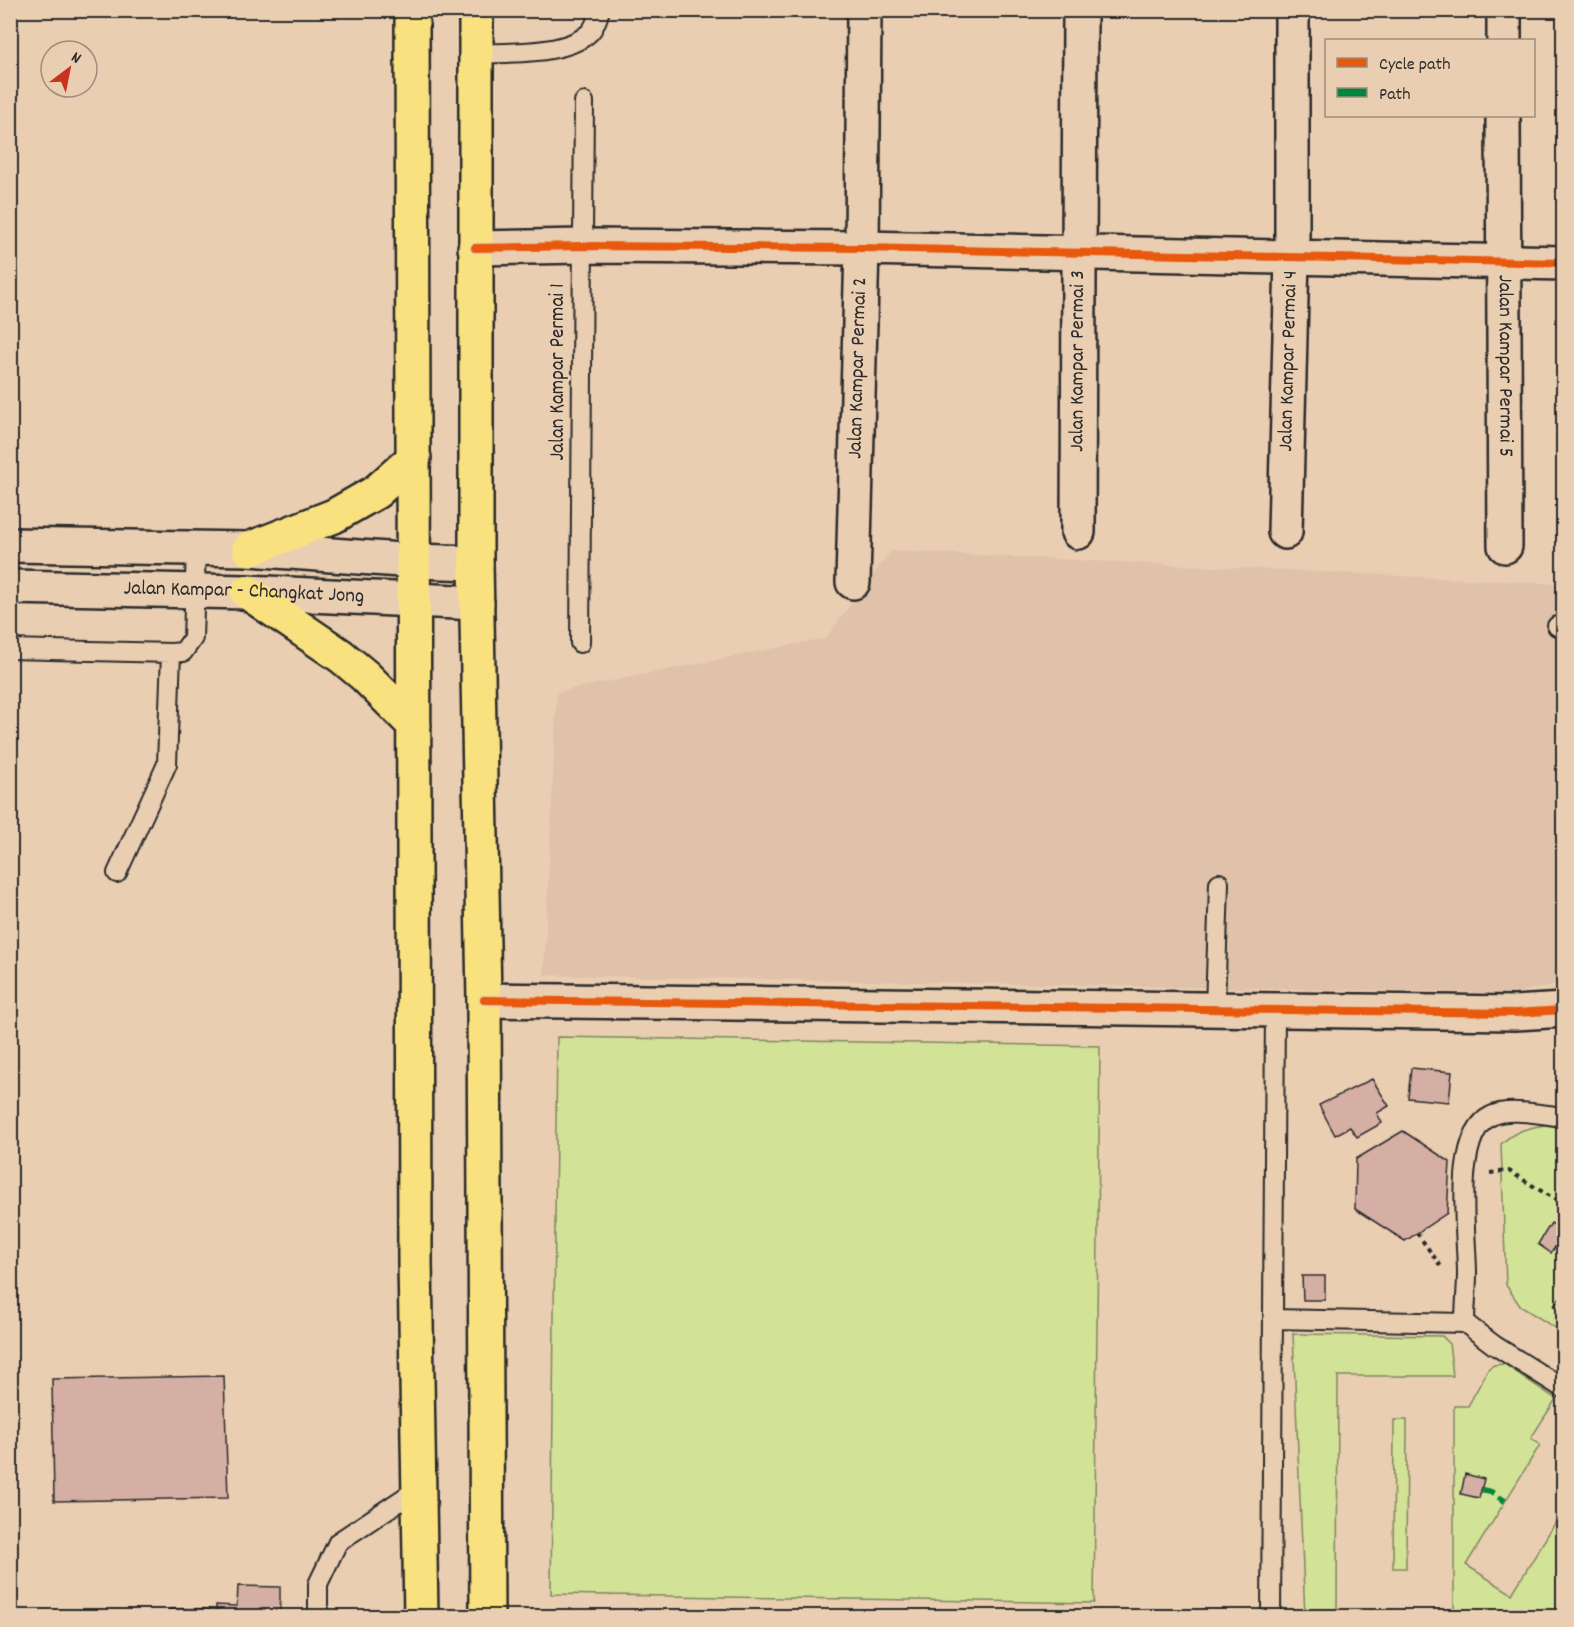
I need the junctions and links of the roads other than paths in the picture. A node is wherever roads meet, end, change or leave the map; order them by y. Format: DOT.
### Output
graph roads {
  1 [pos="412,10"];
  2 [pos="476,10"];
  3 [pos="600,10"];
  4 [pos="864,10"];
  5 [pos="1080,10"];
  6 [pos="1292,10"];
  7 [pos="1504,10"];
  8 [pos="1504,39"];
  9 [pos="475,54"];
  10 [pos="584,102"];
  11 [pos="1503,117"];
  12 [pos="583,246"];
  13 [pos="475,248"];
  14 [pos="862,248"];
  15 [pos="1078,253"];
  16 [pos="1292,258"];
  17 [pos="1503,262"];
  18 [pos="1563,263"];
  19 [pos="414,458"];
  20 [pos="1078,532"];
  21 [pos="1285,532"];
  22 [pos="10,545"];
  23 [pos="1505,546"];
  24 [pos="196,549"];
  25 [pos="249,549"];
  26 [pos="414,561"];
  27 [pos="476,563"];
  28 [pos="853,582"];
  29 [pos="10,587"];
  30 [pos="195,591"];
  31 [pos="247,592"];
  32 [pos="414,600"];
  33 [pos="477,603"];
  34 [pos="580,643"];
  35 [pos="10,649"];
  36 [pos="171,653"];
  37 [pos="414,725"];
  38 [pos="117,873"];
  39 [pos="1219,883"];
  40 [pos="484,1000"];
  41 [pos="1215,1010"];
  42 [pos="1275,1010"];
  43 [pos="1563,1010"];
  44 [pos="1563,1117"];
  45 [pos="1273,1319"];
  46 [pos="1465,1323"];
  47 [pos="1563,1389"];
  48 [pos="419,1488"];
  49 [pos="318,1617"];
  50 [pos="422,1617"];
  51 [pos="487,1617"];
  52 [pos="1271,1617"];
  1 -- 19 [label="highway"];
  2 -- 9 [label="highway"];
  3 -- 9 [label="lane"];
  4 -- 14 [label="street, Jalan Kampar Permai 2"];
  5 -- 15 [label="street, Jalan Kampar Permai 3"];
  6 -- 16 [label="street, Jalan Kampar Permai 4"];
  7 -- 8 [label="street"];
  9 -- 13 [label="highway"];
  10 -- 12 [label="lane, Jalan Kampar Permai 1"];
  11 -- 17 [label="street, Jalan Kampar Permai 5"];
  12 -- 13 [label="street"];
  12 -- 14 [label="street"];
  12 -- 34 [label="lane, Jalan Kampar Permai 1"];
  13 -- 27 [label="highway"];
  14 -- 15 [label="street"];
  14 -- 28 [label="street, Jalan Kampar Permai 2"];
  15 -- 16 [label="street"];
  15 -- 20 [label="street, Jalan Kampar Permai 3"];
  16 -- 17 [label="street"];
  16 -- 21 [label="street, Jalan Kampar Permai 4"];
  17 -- 18 [label="street"];
  17 -- 23 [label="street, Jalan Kampar Permai 5"];
  19 -- 25 [label="highway"];
  19 -- 26 [label="highway"];
  22 -- 24 [label="street, Jalan Kampar - Changkat Jong"];
  24 -- 25 [label="street, Jalan Kampar - Changkat Jong"];
  24 -- 30 [label="lane"];
  25 -- 26 [label="street, Jalan Kampar - Changkat Jong"];
  26 -- 27 [label="street, Jalan Kampar - Changkat Jong"];
  26 -- 32 [label="highway"];
  27 -- 33 [label="highway"];
  29 -- 30 [label="street, Jalan Kampar - Changkat Jong"];
  30 -- 31 [label="street, Jalan Kampar - Changkat Jong"];
  30 -- 36 [label="lane"];
  31 -- 32 [label="street, Jalan Kampar - Changkat Jong"];
  31 -- 37 [label="highway"];
  32 -- 33 [label="street, Jalan Kampar - Changkat Jong"];
  32 -- 37 [label="highway"];
  33 -- 40 [label="highway"];
  35 -- 36 [label="lane"];
  36 -- 38 [label="lane"];
  37 -- 48 [label="highway"];
  39 -- 41 [label="lane"];
  40 -- 41 [label="street"];
  40 -- 51 [label="highway"];
  41 -- 42 [label="street"];
  42 -- 43 [label="street"];
  42 -- 45 [label="lane"];
  44 -- 46 [label="lane"];
  45 -- 46 [label="lane"];
  45 -- 52 [label="lane"];
  46 -- 47 [label="lane"];
  48 -- 49 [label="lane"];
  48 -- 50 [label="highway"];
}
